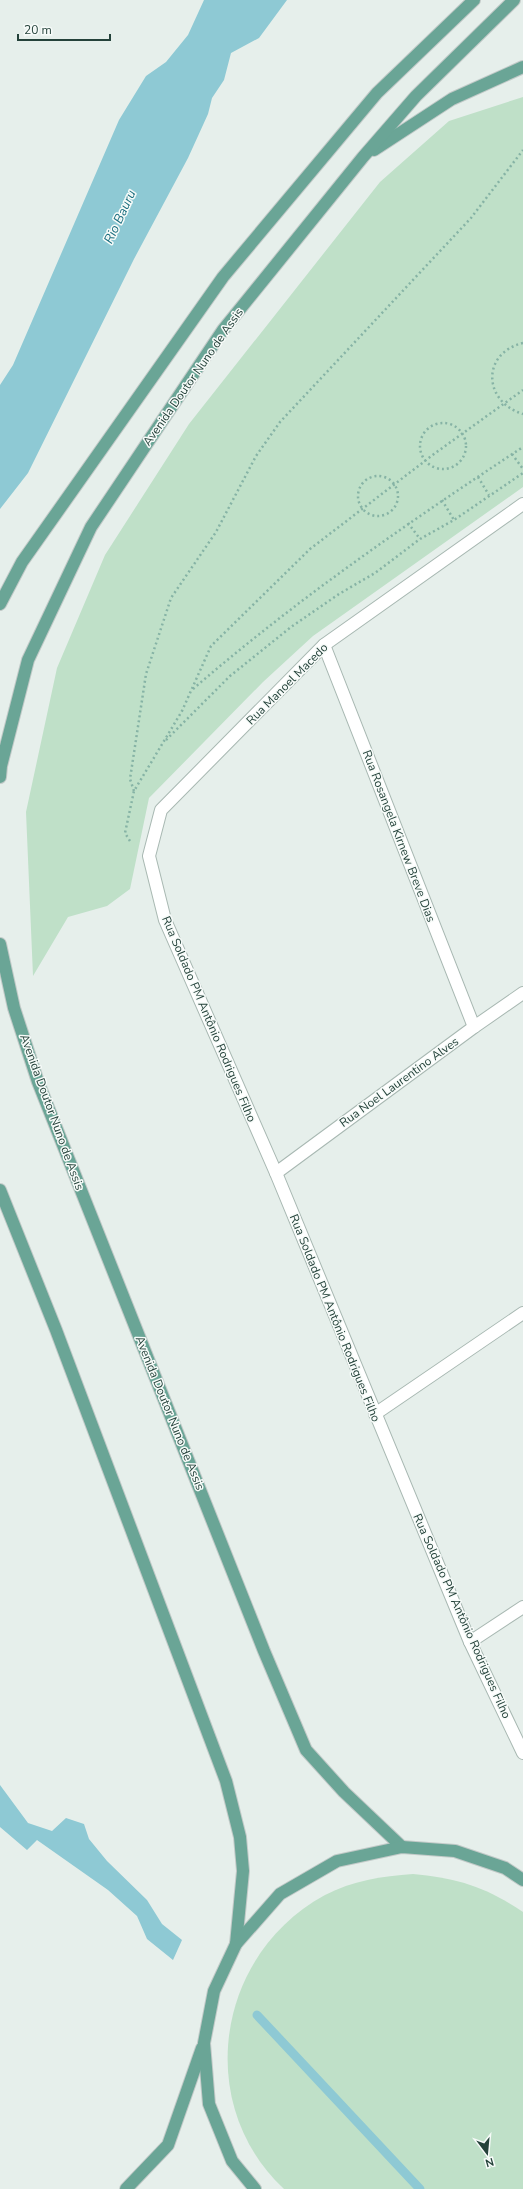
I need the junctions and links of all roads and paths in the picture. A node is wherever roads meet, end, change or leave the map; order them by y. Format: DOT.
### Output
graph roads {
  1 [pos="474,0"];
  2 [pos="514,0"];
  3 [pos="523,66"];
  4 [pos="523,150"];
  5 [pos="363,157"];
  6 [pos="523,343"];
  7 [pos="523,390"];
  8 [pos="503,404"];
  9 [pos="523,414"];
  10 [pos="463,433"];
  11 [pos="523,447"];
  12 [pos="512,454"];
  13 [pos="424,461"];
  14 [pos="523,469"];
  15 [pos="523,473"];
  16 [pos="478,477"];
  17 [pos="395,484"];
  18 [pos="489,495"];
  19 [pos="442,500"];
  20 [pos="523,504"];
  21 [pos="362,509"];
  22 [pos="454,520"];
  23 [pos="408,523"];
  24 [pos="420,539"];
  25 [pos="0,604"];
  26 [pos="324,645"];
  27 [pos="191,690"];
  28 [pos="163,743"];
  29 [pos="0,777"];
  30 [pos="134,791"];
  31 [pos="133,845"];
  32 [pos="154,879"];
  33 [pos="0,944"];
  34 [pos="523,993"];
  35 [pos="474,1027"];
  36 [pos="276,1173"];
  37 [pos="0,1190"];
  38 [pos="523,1313"];
  39 [pos="375,1414"];
  40 [pos="523,1607"];
  41 [pos="470,1642"];
  42 [pos="523,1753"];
  43 [pos="402,1847"];
  44 [pos="523,1880"];
  45 [pos="236,1944"];
  46 [pos="204,2043"];
  47 [pos="126,2189"];
  48 [pos="255,2189"];
  1 -- 25 [label="main road"];
  2 -- 5 [label="main road, Avenida Doutor Nuno de Assis"];
  3 -- 5 [label="main road"];
  4 -- 30 [label="path"];
  5 -- 29 [label="main road, Avenida Doutor Nuno de Assis"];
  6 -- 8 [label="path"];
  7 -- 8 [label="path"];
  8 -- 9 [label="path"];
  8 -- 10 [label="path"];
  10 -- 13 [label="path"];
  10 -- 13 [label="path"];
  10 -- 13 [label="path"];
  11 -- 12 [label="path"];
  12 -- 14 [label="path"];
  12 -- 16 [label="path"];
  13 -- 17 [label="path"];
  15 -- 18 [label="path"];
  16 -- 18 [label="path"];
  16 -- 19 [label="path"];
  17 -- 21 [label="path"];
  17 -- 21 [label="path"];
  17 -- 21 [label="path"];
  18 -- 22 [label="path"];
  19 -- 22 [label="path"];
  19 -- 23 [label="path"];
  20 -- 26 [label="street, Rua Manoel Macedo"];
  21 -- 27 [label="path"];
  22 -- 24 [label="path"];
  23 -- 24 [label="path"];
  23 -- 27 [label="path"];
  24 -- 28 [label="path"];
  26 -- 32 [label="street, Rua Manoel Macedo"];
  26 -- 35 [label="street, Rua Rosangela Kirnew Breve Dias"];
  27 -- 28 [label="path"];
  28 -- 30 [label="path"];
  30 -- 31 [label="path"];
  32 -- 36 [label="street, Rua Soldado PM Antônio Rodrigues Filho"];
  33 -- 43 [label="main road, Avenida Doutor Nuno de Assis"];
  34 -- 35 [label="street, Rua Noel Laurentino Alves"];
  35 -- 36 [label="street, Rua Noel Laurentino Alves"];
  36 -- 39 [label="street, Rua Soldado PM Antônio Rodrigues Filho"];
  37 -- 45 [label="main road"];
  38 -- 39 [label="street"];
  39 -- 41 [label="street, Rua Soldado PM Antônio Rodrigues Filho"];
  40 -- 41 [label="street"];
  41 -- 42 [label="street, Rua Soldado PM Antônio Rodrigues Filho"];
  43 -- 44 [label="main road"];
  43 -- 45 [label="main road"];
  45 -- 46 [label="main road"];
  46 -- 47 [label="main road"];
  46 -- 48 [label="main road"];
}
